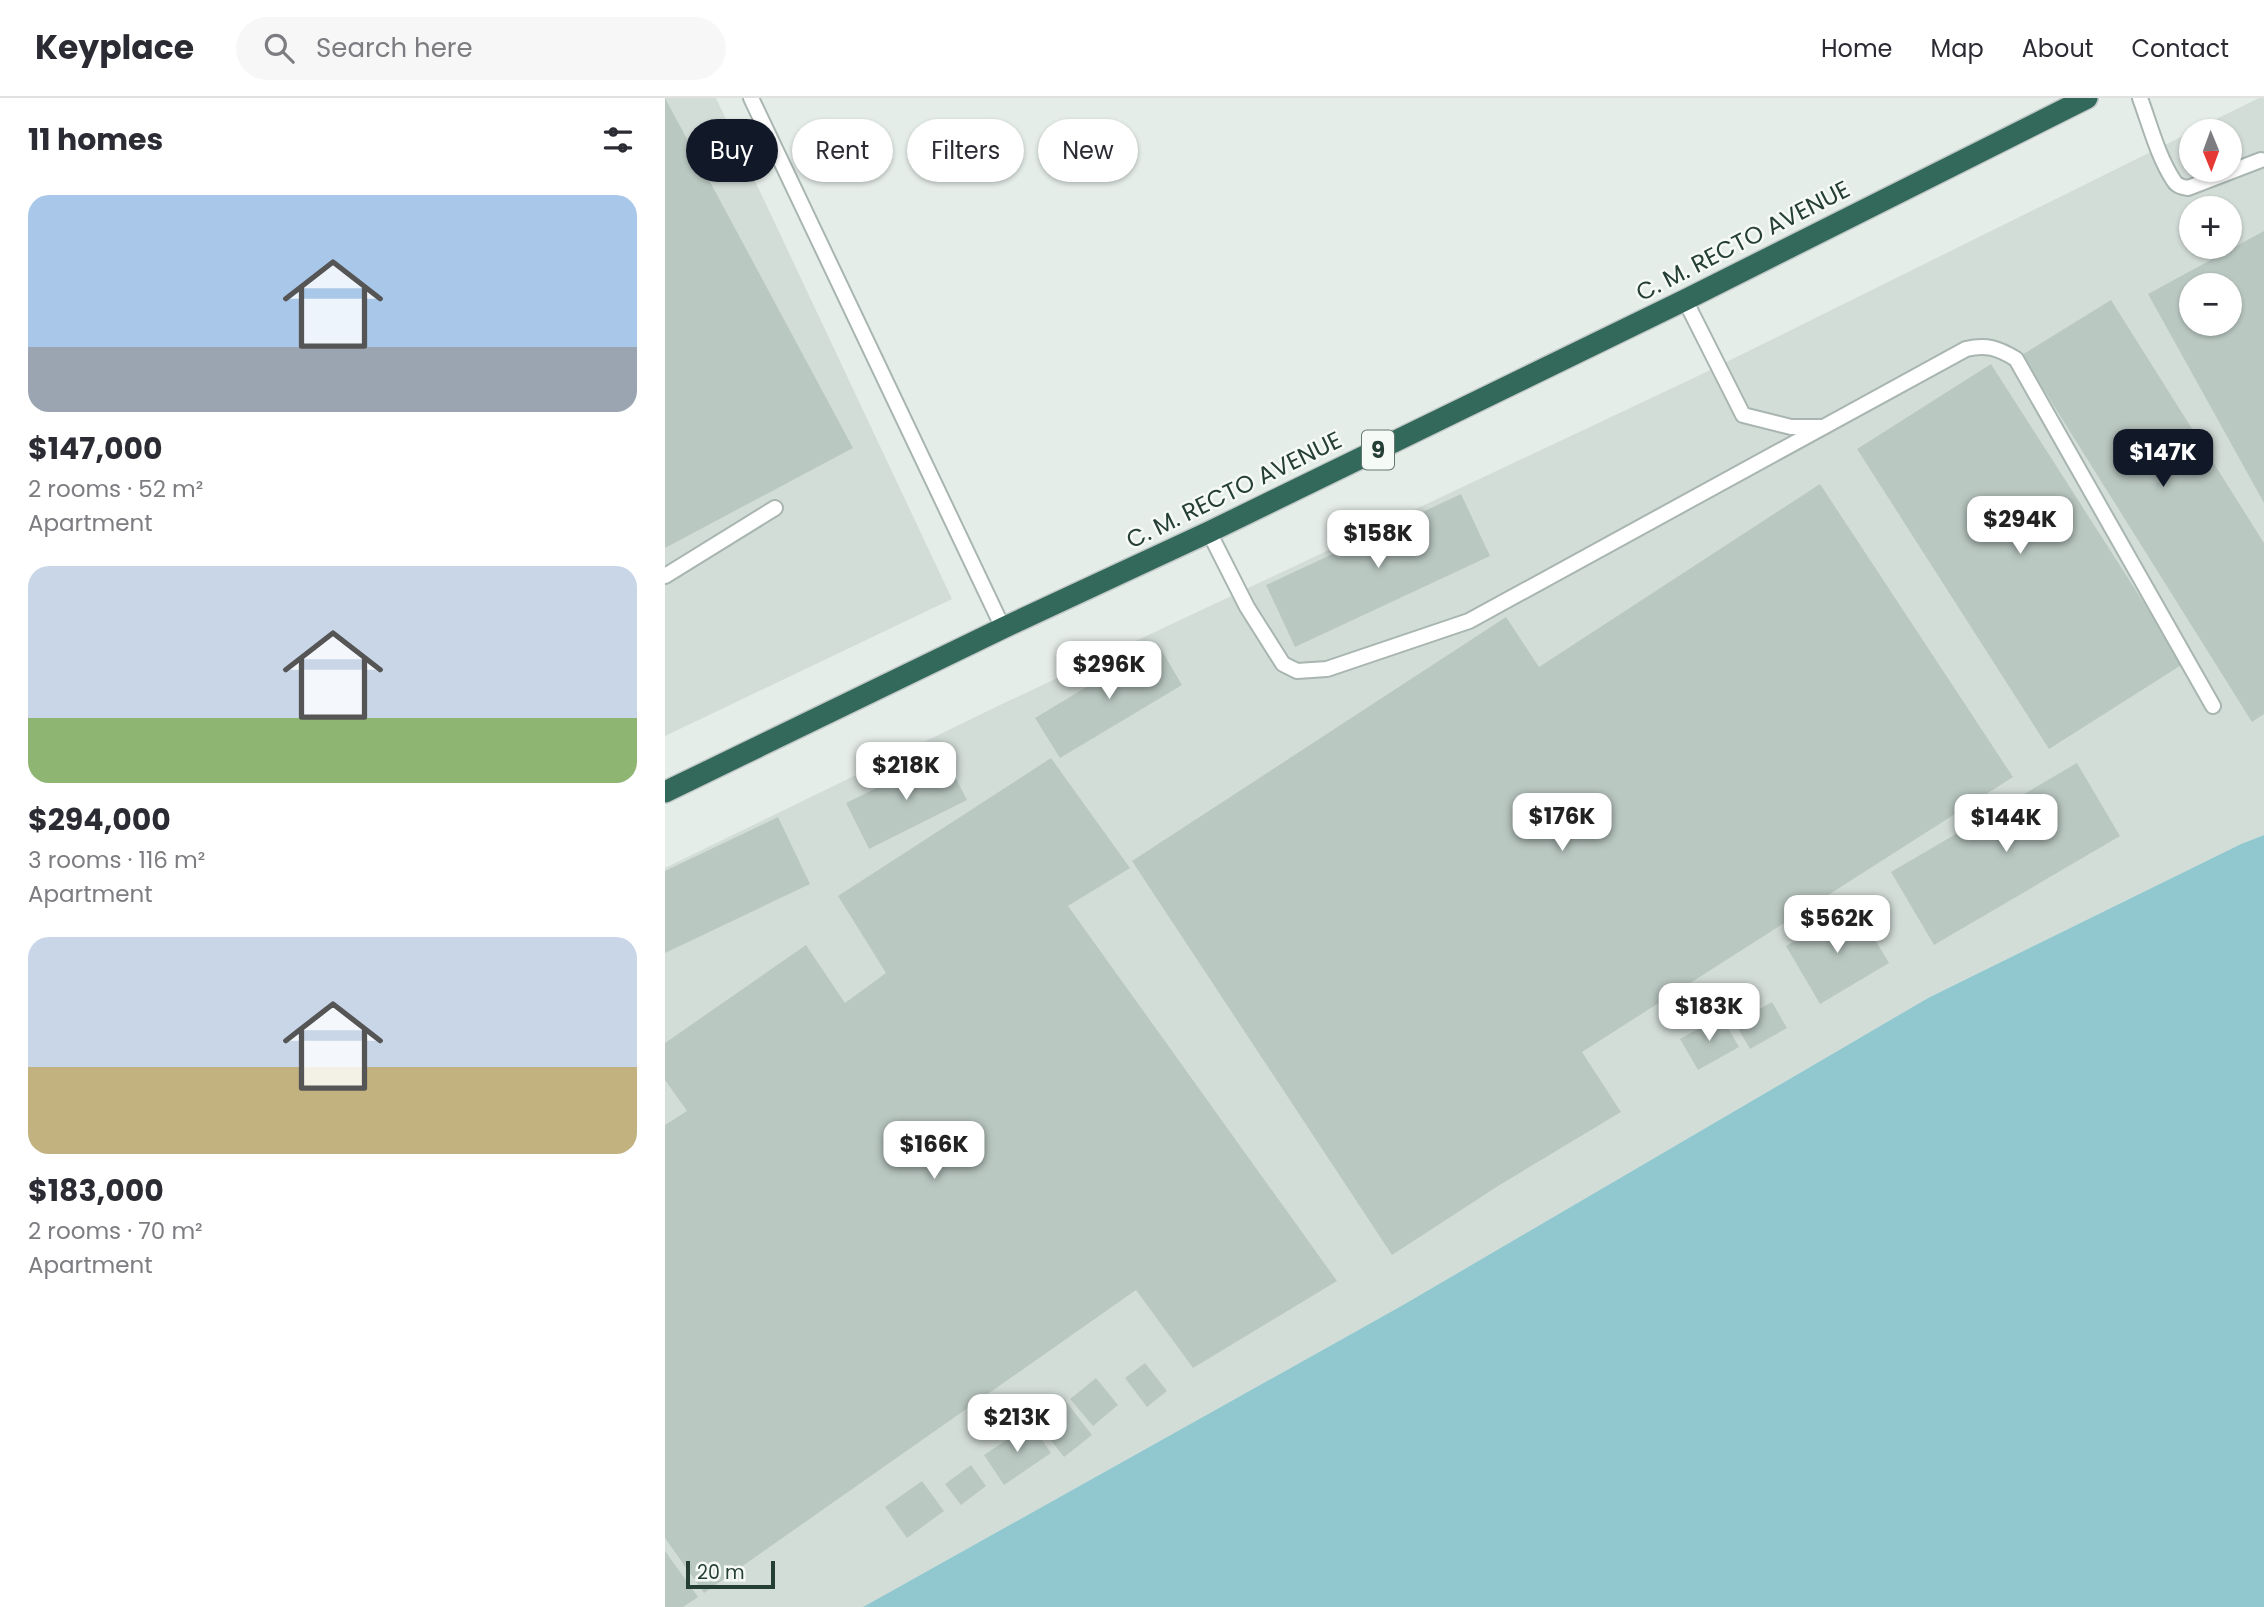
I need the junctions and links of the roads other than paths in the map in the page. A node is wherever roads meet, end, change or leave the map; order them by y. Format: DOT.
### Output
graph roads {
  1 [pos="751,98"];
  2 [pos="2087,98"];
  3 [pos="2140,98"];
  4 [pos="2261,160"];
  5 [pos="1685,300"];
  6 [pos="1824,427"];
  7 [pos="775,508"];
  8 [pos="1209,532"];
  9 [pos="665,576"];
  10 [pos="1003,628"];
  11 [pos="2213,706"];
  12 [pos="665,792"];
  1 -- 10 [label="lane"];
  2 -- 5 [label="highway, C. M. RECTO AVENUE / 9"];
  3 -- 4 [label="lane"];
  5 -- 6 [label="lane"];
  5 -- 8 [label="highway, C. M. RECTO AVENUE / 9"];
  6 -- 8 [label="lane"];
  6 -- 11 [label="lane"];
  7 -- 9 [label="lane"];
  8 -- 10 [label="highway, C. M. RECTO AVENUE / 9"];
  10 -- 12 [label="highway, C. M. RECTO AVENUE / 9"];
}
